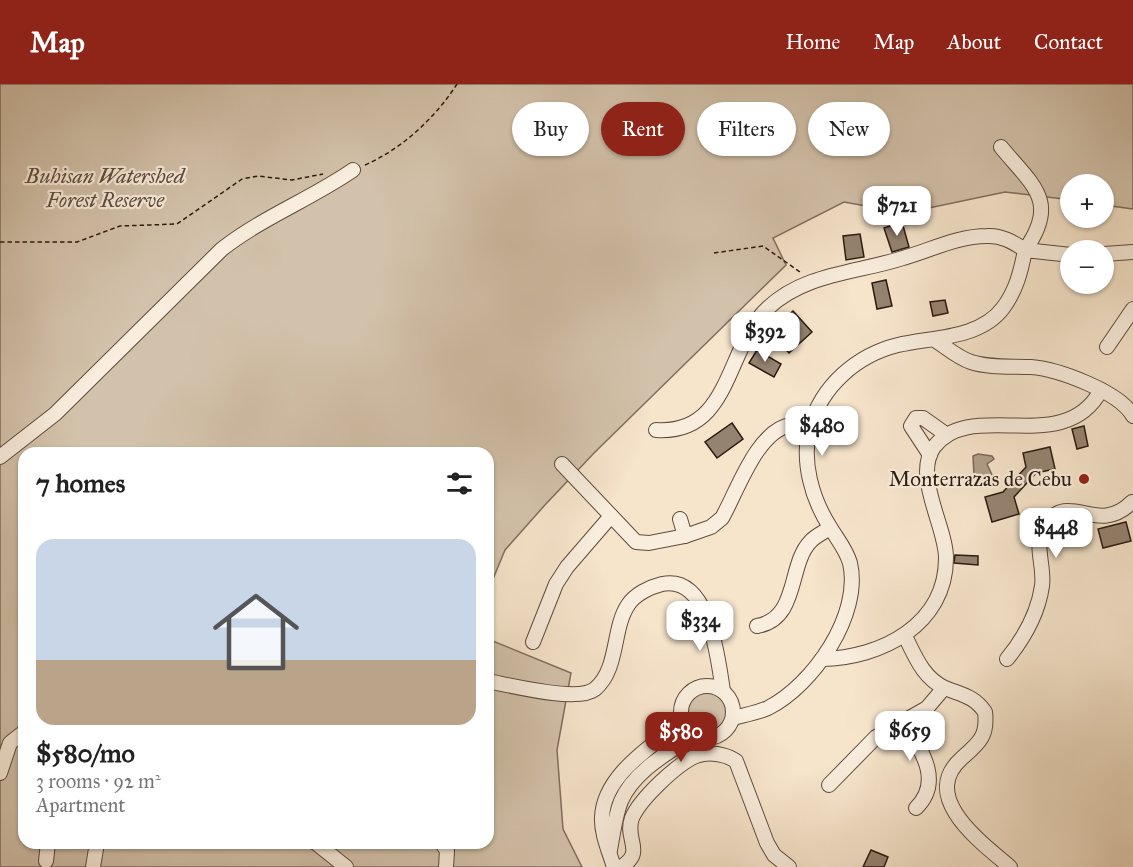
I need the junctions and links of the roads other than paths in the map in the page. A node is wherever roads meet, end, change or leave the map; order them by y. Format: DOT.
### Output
graph roads {
  1 [pos="1001,147"];
  2 [pos="353,170"];
  3 [pos="1025,249"];
  4 [pos="1133,252"];
  5 [pos="1114,253"];
  6 [pos="1060,254"];
  7 [pos="1133,309"];
  8 [pos="935,340"];
  9 [pos="1107,347"];
  10 [pos="1101,390"];
  11 [pos="1133,416"];
  12 [pos="810,427"];
  13 [pos="656,430"];
  14 [pos="947,435"];
  15 [pos="930,455"];
  16 [pos="0,457"];
  17 [pos="562,464"];
  18 [pos="1133,502"];
  19 [pos="611,516"];
  20 [pos="680,519"];
  21 [pos="830,528"];
  22 [pos="685,536"];
  23 [pos="757,626"];
  24 [pos="905,636"];
  25 [pos="533,642"];
  26 [pos="822,659"];
  27 [pos="1007,660"];
  28 [pos="494,682"];
  29 [pos="944,688"];
  30 [pos="723,691"];
  31 [pos="733,718"];
  32 [pos="682,721"];
  33 [pos="904,722"];
  34 [pos="693,736"];
  35 [pos="18,737"];
  36 [pos="0,773"];
  37 [pos="829,785"];
  38 [pos="916,808"];
  39 [pos="47,849"];
  40 [pos="96,849"];
  41 [pos="324,849"];
  42 [pos="446,849"];
  43 [pos="610,853"];
  44 [pos="46,861"];
  45 [pos="93,867"];
  46 [pos="346,867"];
  47 [pos="446,867"];
  48 [pos="614,867"];
  49 [pos="621,867"];
  50 [pos="789,867"];
  51 [pos="1010,867"];
  1 -- 3 [label="street"];
  2 -- 16 [label="street"];
  3 -- 6 [label="street"];
  3 -- 8 [label="street"];
  3 -- 13 [label="street"];
  4 -- 5 [label="street"];
  7 -- 9 [label="street"];
  8 -- 10 [label="street"];
  8 -- 12 [label="street"];
  10 -- 11 [label="street"];
  10 -- 14 [label="street"];
  12 -- 21 [label="street"];
  12 -- 22 [label="street"];
  14 -- 15 [label="street"];
  14 -- 15 [label="street"];
  15 -- 24 [label="street"];
  17 -- 19 [label="street"];
  18 -- 27 [label="street"];
  19 -- 22 [label="street"];
  19 -- 25 [label="street"];
  20 -- 22 [label="street"];
  21 -- 23 [label="street"];
  21 -- 26 [label="street"];
  24 -- 26 [label="street"];
  24 -- 29 [label="street"];
  26 -- 31 [label="street"];
  28 -- 30 [label="street"];
  29 -- 33 [label="street"];
  29 -- 51 [label="street"];
  30 -- 31 [label="street"];
  30 -- 32 [label="street"];
  31 -- 34 [label="street"];
  32 -- 34 [label="street"];
  32 -- 43 [label="street"];
  33 -- 37 [label="street"];
  33 -- 38 [label="street"];
  34 -- 43 [label="street"];
  35 -- 36 [label="street"];
  39 -- 44 [label="street"];
  40 -- 45 [label="street"];
  41 -- 46 [label="street"];
  42 -- 47 [label="street"];
  43 -- 48 [label="street"];
  49 -- 50 [label="street"];
}
